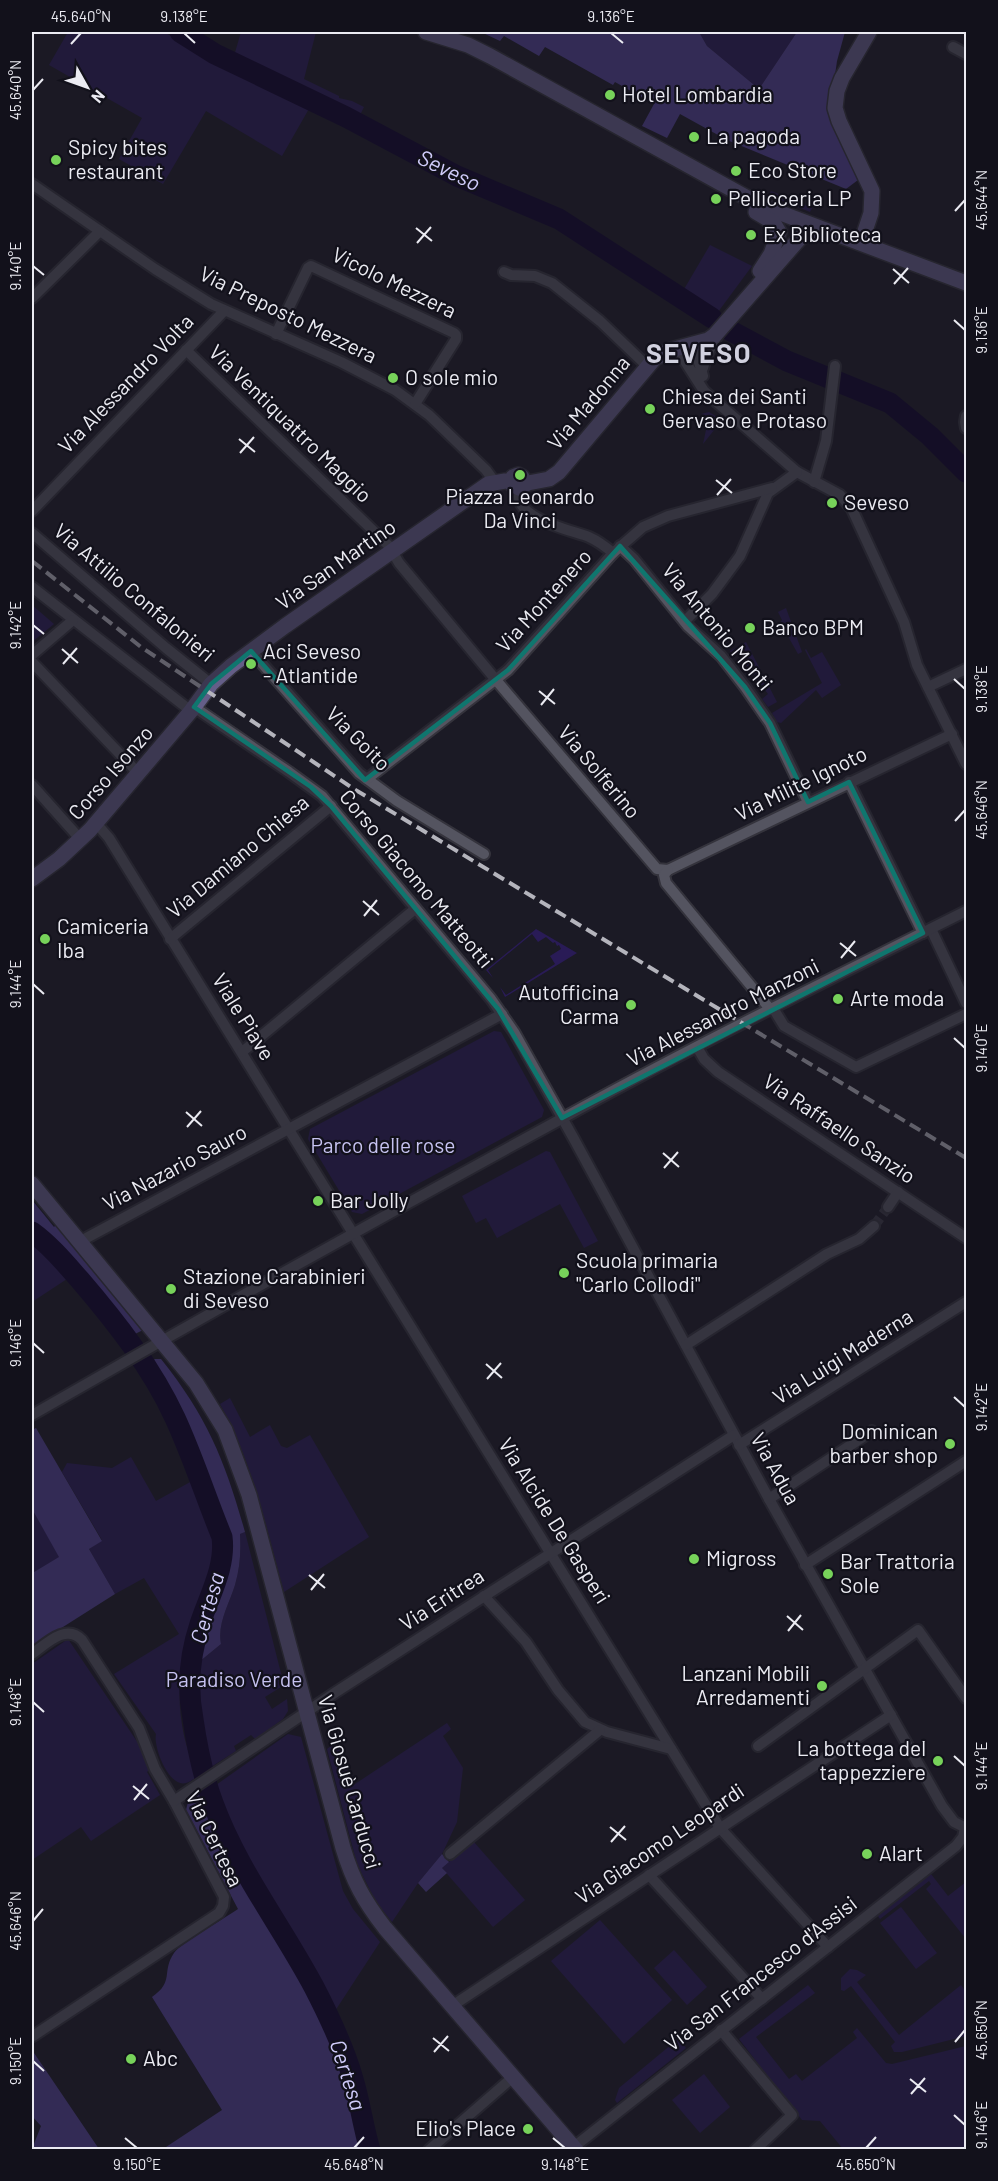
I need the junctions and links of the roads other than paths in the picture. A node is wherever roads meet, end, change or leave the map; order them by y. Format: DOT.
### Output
graph roads {
  1 [pos="426,32"];
  2 [pos="868,32"];
  3 [pos="953,47"];
  4 [pos="966,54"];
  5 [pos="697,171"];
  6 [pos="32,184"];
  7 [pos="795,219"];
  8 [pos="100,231"];
  9 [pos="829,231"];
  10 [pos="779,234"];
  11 [pos="795,242"];
  12 [pos="861,243"];
  13 [pos="504,272"];
  14 [pos="966,283"];
  15 [pos="32,298"];
  16 [pos="224,311"];
  17 [pos="721,325"];
  18 [pos="276,334"];
  19 [pos="691,344"];
  20 [pos="186,350"];
  21 [pos="652,361"];
  22 [pos="835,366"];
  23 [pos="700,377"];
  24 [pos="415,404"];
  25 [pos="966,416"];
  26 [pos="966,428"];
  27 [pos="797,472"];
  28 [pos="509,481"];
  29 [pos="814,482"];
  30 [pos="772,488"];
  31 [pos="32,511"];
  32 [pos="32,533"];
  33 [pos="617,550"];
  34 [pos="392,551"];
  35 [pos="32,587"];
  36 [pos="73,620"];
  37 [pos="684,621"];
  38 [pos="251,651"];
  39 [pos="32,655"];
  40 [pos="32,662"];
  41 [pos="966,669"];
  42 [pos="496,680"];
  43 [pos="211,684"];
  44 [pos="928,687"];
  45 [pos="193,709"];
  46 [pos="952,734"];
  47 [pos="966,764"];
  48 [pos="138,773"];
  49 [pos="367,779"];
  50 [pos="849,782"];
  51 [pos="32,785"];
  52 [pos="808,802"];
  53 [pos="331,806"];
  54 [pos="96,823"];
  55 [pos="81,840"];
  56 [pos="484,854"];
  57 [pos="668,870"];
  58 [pos="32,879"];
  59 [pos="414,909"];
  60 [pos="966,911"];
  61 [pos="927,931"];
  62 [pos="170,939"];
  63 [pos="966,1003"];
  64 [pos="772,1009"];
  65 [pos="502,1014"];
  66 [pos="966,1014"];
  67 [pos="697,1047"];
  68 [pos="242,1052"];
  69 [pos="562,1118"];
  70 [pos="289,1129"];
  71 [pos="32,1184"];
  72 [pos="898,1192"];
  73 [pos="888,1207"];
  74 [pos="874,1226"];
  75 [pos="354,1234"];
  76 [pos="966,1238"];
  77 [pos="79,1242"];
  78 [pos="966,1302"];
  79 [pos="161,1341"];
  80 [pos="686,1345"];
  81 [pos="32,1414"];
  82 [pos="872,1431"];
  83 [pos="736,1440"];
  84 [pos="966,1461"];
  85 [pos="769,1499"];
  86 [pos="551,1553"];
  87 [pos="805,1565"];
  88 [pos="484,1596"];
  89 [pos="32,1654"];
  90 [pos="864,1668"];
  91 [pos="966,1698"];
  92 [pos="307,1713"];
  93 [pos="891,1715"];
  94 [pos="600,1730"];
  95 [pos="758,1746"];
  96 [pos="671,1749"];
  97 [pos="174,1801"];
  98 [pos="720,1828"];
  99 [pos="966,1828"];
  100 [pos="450,1854"];
  101 [pos="649,1875"];
  102 [pos="828,1947"];
  103 [pos="762,1999"];
  104 [pos="452,2006"];
  105 [pos="721,2030"];
  106 [pos="33,2036"];
  107 [pos="513,2077"];
  108 [pos="573,2149"];
  109 [pos="429,2150"];
  110 [pos="755,2150"];
  1 -- 5 [label="street"];
  2 -- 12 [label="street"];
  3 -- 4 [label="street"];
  5 -- 7 [label="street"];
  5 -- 10 [label="street"];
  6 -- 8 [label="street, Via Preposto Mezzera"];
  7 -- 9 [label="street"];
  7 -- 10 [label="street"];
  7 -- 11 [label="street"];
  8 -- 15 [label="street"];
  8 -- 16 [label="street, Via Preposto Mezzera"];
  9 -- 11 [label="street"];
  9 -- 12 [label="street"];
  10 -- 17 [label="street"];
  11 -- 17 [label="street"];
  12 -- 14 [label="street"];
  13 -- 21 [label="street"];
  16 -- 18 [label="street, Via Preposto Mezzera"];
  16 -- 20 [label="street, Via Alessandro Volta"];
  17 -- 19 [label="street"];
  17 -- 23 [label="street"];
  18 -- 24 [label="street, Via Preposto Mezzera"];
  18 -- 24 [label="street, Vicolo Mezzera"];
  19 -- 21 [label="street"];
  19 -- 23 [label="street"];
  20 -- 31 [label="street, Via Alessandro Volta"];
  20 -- 34 [label="street, Via Ventiquattro Maggio"];
  21 -- 23 [label="street"];
  21 -- 28 [label="street, Via Madonna"];
  22 -- 29 [label="street"];
  23 -- 27 [label="street"];
  24 -- 28 [label="street, Via Preposto Mezzera"];
  25 -- 26 [label="street"];
  27 -- 29 [label="street"];
  27 -- 30 [label="street"];
  28 -- 33 [label="street, Via Antonio Monti"];
  28 -- 34 [label="street, Via San Martino"];
  29 -- 44 [label="street"];
  30 -- 33 [label="street, Via Montenero"];
  30 -- 37 [label="street"];
  32 -- 43 [label="street, Via Attilio Confalonieri"];
  33 -- 37 [label="street, Via Antonio Monti"];
  33 -- 42 [label="street, Via Montenero"];
  34 -- 38 [label="street, Via San Martino"];
  34 -- 42 [label="street, Via Solferino"];
  35 -- 36 [label="street, Corso Giacomo Matteotti"];
  36 -- 39 [label="street"];
  36 -- 45 [label="street, Corso Giacomo Matteotti"];
  37 -- 52 [label="street, Via Antonio Monti"];
  38 -- 43 [label="street, Via San Martino"];
  38 -- 49 [label="street, Via Goito"];
  40 -- 48 [label="street"];
  41 -- 44 [label="street"];
  42 -- 49 [label="street, Via Montenero"];
  42 -- 57 [label="street, Via Solferino"];
  43 -- 45 [label="street, Corso Isonzo"];
  44 -- 46 [label="street"];
  45 -- 48 [label="street, Corso Isonzo"];
  45 -- 53 [label="street, Corso Giacomo Matteotti"];
  46 -- 47 [label="street"];
  46 -- 50 [label="street, Via Milite Ignoto"];
  48 -- 54 [label="street, Corso Isonzo"];
  49 -- 56 [label="street, Via Goito"];
  50 -- 52 [label="street, Via Milite Ignoto"];
  50 -- 61 [label="street"];
  51 -- 55 [label="street"];
  52 -- 57 [label="street, Via Milite Ignoto"];
  53 -- 59 [label="street, Corso Giacomo Matteotti"];
  53 -- 62 [label="street, Via Damiano Chiesa"];
  54 -- 55 [label="street, Corso Isonzo"];
  54 -- 62 [label="street, Viale Piave"];
  55 -- 58 [label="street, Corso Isonzo"];
  57 -- 64 [label="street"];
  59 -- 65 [label="street, Corso Giacomo Matteotti"];
  59 -- 68 [label="street"];
  60 -- 61 [label="street, Via Alessandro Manzoni"];
  61 -- 63 [label="street"];
  61 -- 64 [label="street, Via Alessandro Manzoni"];
  62 -- 68 [label="street, Viale Piave"];
  64 -- 66 [label="street"];
  64 -- 67 [label="street, Via Alessandro Manzoni"];
  65 -- 69 [label="street, Corso Giacomo Matteotti"];
  65 -- 70 [label="street, Via Nazario Sauro"];
  67 -- 69 [label="street, Via Alessandro Manzoni"];
  67 -- 72 [label="street, Via Raffaello Sanzio"];
  68 -- 70 [label="street, Viale Piave"];
  69 -- 75 [label="street, Via Alessandro Manzoni"];
  69 -- 80 [label="street, Via Adua"];
  70 -- 75 [label="street, Viale Piave"];
  70 -- 77 [label="street, Via Nazario Sauro"];
  71 -- 77 [label="street, Via Giosuè Carducci"];
  72 -- 73 [label="street"];
  72 -- 76 [label="street, Via Raffaello Sanzio"];
  74 -- 80 [label="street"];
  75 -- 79 [label="street, Via Alessandro Manzoni"];
  75 -- 86 [label="street, Via Alcide De Gasperi"];
  77 -- 79 [label="street, Via Giosuè Carducci"];
  78 -- 83 [label="street, Via Luigi Maderna"];
  79 -- 81 [label="street, Via Alessandro Manzoni"];
  79 -- 92 [label="street, Via Giosuè Carducci"];
  80 -- 83 [label="street, Via Adua"];
  82 -- 85 [label="street"];
  83 -- 85 [label="street, Via Adua"];
  83 -- 86 [label="street, Via Eritrea"];
  84 -- 87 [label="street"];
  85 -- 87 [label="street, Via Adua"];
  86 -- 88 [label="street, Via Eritrea"];
  86 -- 96 [label="street, Via Alcide De Gasperi"];
  87 -- 90 [label="street, Via Adua"];
  88 -- 92 [label="street, Via Eritrea"];
  88 -- 94 [label="street"];
  89 -- 97 [label="street, Via Certesa"];
  90 -- 91 [label="street"];
  90 -- 93 [label="street, Via Adua"];
  90 -- 95 [label="street"];
  92 -- 97 [label="street, Via Eritrea"];
  92 -- 104 [label="street, Via Giosuè Carducci"];
  93 -- 98 [label="street, Via Giacomo Leopardi"];
  93 -- 99 [label="street, Via Adua"];
  94 -- 96 [label="street"];
  94 -- 100 [label="street"];
  96 -- 98 [label="street, Via Alcide De Gasperi"];
  97 -- 106 [label="street, Via Certesa"];
  98 -- 101 [label="street, Via Giacomo Leopardi"];
  98 -- 102 [label="street, Via Alcide De Gasperi"];
  99 -- 102 [label="street, Via San Francesco d'Assisi"];
  101 -- 103 [label="street"];
  101 -- 104 [label="street, Via Giacomo Leopardi"];
  102 -- 103 [label="street, Via San Francesco d'Assisi"];
  103 -- 105 [label="street, Via San Francesco d'Assisi"];
  104 -- 107 [label="street, Via Giosuè Carducci"];
  105 -- 108 [label="street, Via San Francesco d'Assisi"];
  105 -- 110 [label="street"];
  107 -- 108 [label="street, Via Giosuè Carducci"];
  107 -- 109 [label="street"];
}
